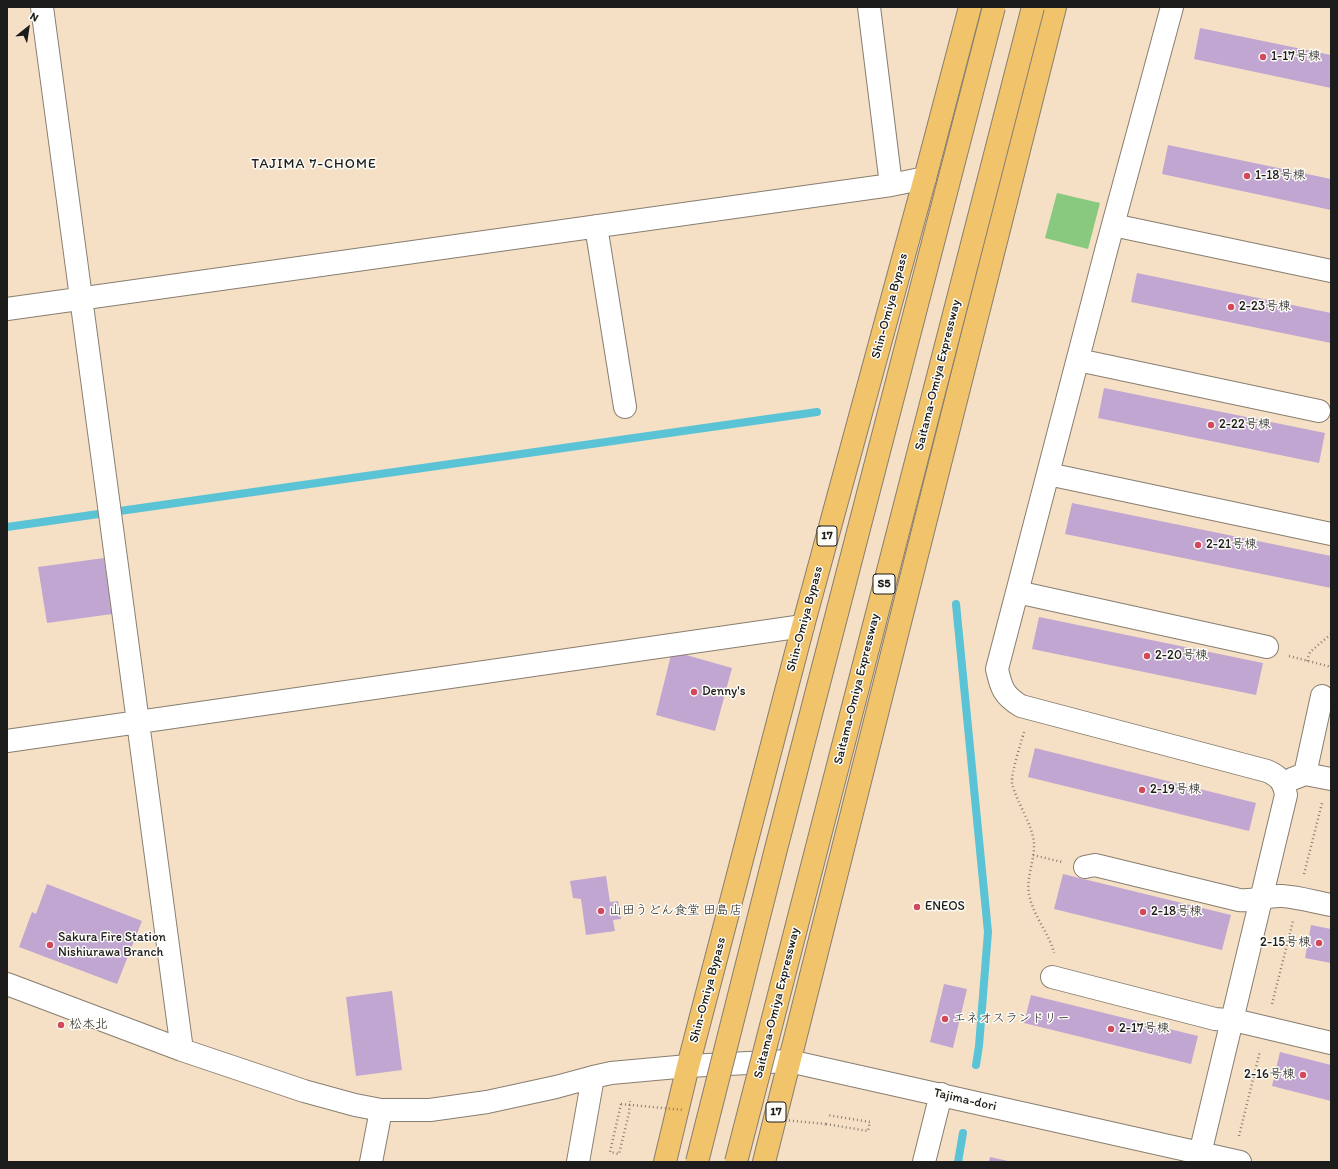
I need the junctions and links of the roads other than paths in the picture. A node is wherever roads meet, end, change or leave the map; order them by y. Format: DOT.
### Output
graph roads {
  1 [pos="42,7"];
  2 [pos="869,7"];
  3 [pos="970,7"];
  4 [pos="994,7"];
  5 [pos="1033,7"];
  6 [pos="1055,7"];
  7 [pos="1172,7"];
  8 [pos="925,178"];
  9 [pos="891,184"];
  10 [pos="596,226"];
  11 [pos="1113,226"];
  12 [pos="1331,271"];
  13 [pos="81,299"];
  14 [pos="7,309"];
  15 [pos="1078,360"];
  16 [pos="625,407"];
  17 [pos="1319,411"];
  18 [pos="1048,474"];
  19 [pos="1331,534"];
  20 [pos="1017,592"];
  21 [pos="803,626"];
  22 [pos="1267,647"];
  23 [pos="1322,696"];
  24 [pos="138,722"];
  25 [pos="7,741"];
  26 [pos="1305,774"];
  27 [pos="1330,779"];
  28 [pos="1283,783"];
  29 [pos="1085,867"];
  30 [pos="1261,898"];
  31 [pos="1331,905"];
  32 [pos="1052,977"];
  33 [pos="7,984"];
  34 [pos="1231,1020"];
  35 [pos="1331,1043"];
  36 [pos="182,1050"];
  37 [pos="789,1061"];
  38 [pos="688,1066"];
  39 [pos="593,1077"];
  40 [pos="941,1094"];
  41 [pos="381,1110"];
  42 [pos="1199,1157"];
  43 [pos="372,1162"];
  44 [pos="578,1162"];
  45 [pos="665,1162"];
  46 [pos="697,1162"];
  47 [pos="736,1162"];
  48 [pos="764,1162"];
  49 [pos="924,1162"];
  50 [pos="1240,1162"];
  1 -- 13 [label="street"];
  2 -- 9 [label="street"];
  3 -- 8 [label="highway, Shin-Omiya Bypass / 17"];
  4 -- 46 [label="highway, bridge"];
  5 -- 47 [label="highway, Saitama-Omiya Expressway / S5, bridge"];
  6 -- 37 [label="highway, 17"];
  7 -- 11 [label="street"];
  8 -- 9 [label="street"];
  8 -- 21 [label="highway, Shin-Omiya Bypass / 17"];
  9 -- 10 [label="street"];
  10 -- 13 [label="street"];
  10 -- 16 [label="street"];
  11 -- 12 [label="street"];
  11 -- 15 [label="street"];
  13 -- 14 [label="street"];
  13 -- 24 [label="street"];
  15 -- 17 [label="street"];
  15 -- 18 [label="street"];
  18 -- 19 [label="street"];
  18 -- 20 [label="street"];
  20 -- 22 [label="street"];
  20 -- 28 [label="street"];
  21 -- 24 [label="street"];
  21 -- 38 [label="highway, Shin-Omiya Bypass / 17"];
  23 -- 26 [label="street"];
  24 -- 25 [label="street"];
  24 -- 36 [label="street"];
  26 -- 27 [label="street"];
  26 -- 28 [label="street"];
  28 -- 30 [label="street"];
  29 -- 30 [label="street"];
  30 -- 31 [label="street"];
  30 -- 34 [label="street"];
  32 -- 34 [label="street"];
  33 -- 36 [label="street, Tajima-dori"];
  34 -- 35 [label="street"];
  34 -- 42 [label="street"];
  36 -- 41 [label="street, Tajima-dori"];
  37 -- 38 [label="street, Tajima-dori"];
  37 -- 40 [label="street, Tajima-dori"];
  37 -- 48 [label="highway, 17"];
  38 -- 39 [label="street, Tajima-dori"];
  38 -- 45 [label="highway, Shin-Omiya Bypass / 17"];
  39 -- 41 [label="street, Tajima-dori"];
  39 -- 44 [label="street"];
  40 -- 42 [label="street, Tajima-dori"];
  40 -- 49 [label="street"];
  41 -- 43 [label="street"];
  42 -- 50 [label="street, Tajima-dori"];
}
